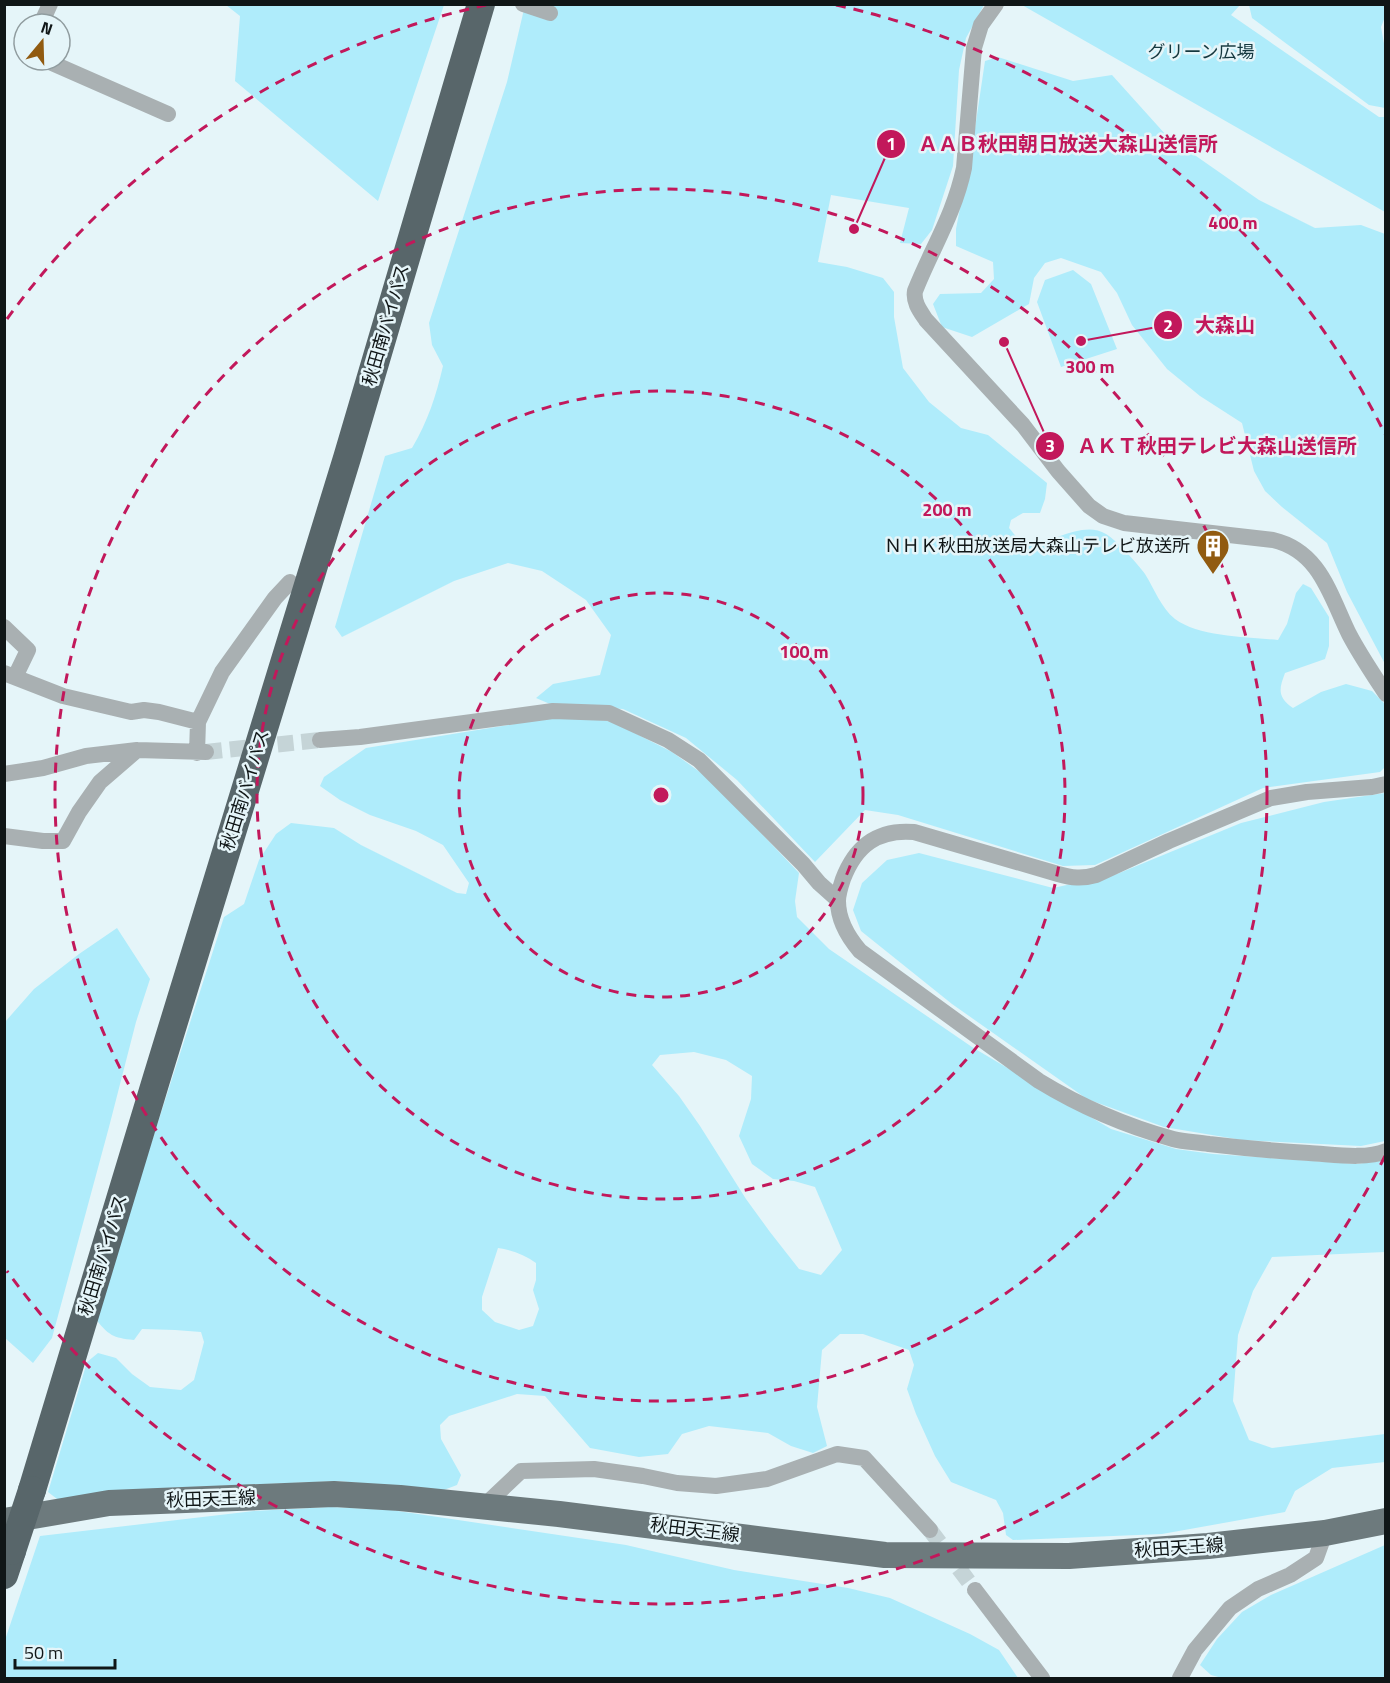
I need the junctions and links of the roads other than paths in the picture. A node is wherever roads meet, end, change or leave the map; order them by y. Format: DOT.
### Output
graph roads {
  1 [pos="481,4"];
  2 [pos="523,4"];
  3 [pos="996,4"];
  4 [pos="550,13"];
  5 [pos="72,72"];
  6 [pos="168,114"];
  7 [pos="290,582"];
  8 [pos="4,627"];
  9 [pos="9,678"];
  10 [pos="1386,694"];
  11 [pos="198,722"];
  12 [pos="320,740"];
  13 [pos="137,750"];
  14 [pos="4,774"];
  15 [pos="1386,784"];
  16 [pos="4,836"];
  17 [pos="838,900"];
  18 [pos="1386,1151"];
  19 [pos="485,1505"];
  20 [pos="4,1521"];
  21 [pos="1386,1521"];
  22 [pos="930,1530"];
  23 [pos="1324,1533"];
  24 [pos="8,1563"];
  25 [pos="975,1590"];
  26 [pos="1042,1678"];
  27 [pos="1180,1678"];
  1 -- 24 [label="highway, 秋田南バイパス, bridge"];
  2 -- 4 [label="street"];
  3 -- 10 [label="street"];
  5 -- 6 [label="street"];
  7 -- 11 [label="street"];
  8 -- 9 [label="street"];
  9 -- 11 [label="street"];
  11 -- 13 [label="street"];
  12 -- 17 [label="street"];
  13 -- 14 [label="street"];
  13 -- 16 [label="street"];
  15 -- 17 [label="street"];
  17 -- 18 [label="street"];
  19 -- 20 [label="main road, 秋田天王線"];
  19 -- 22 [label="street"];
  19 -- 23 [label="main road, 秋田天王線"];
  21 -- 23 [label="main road, 秋田天王線"];
  23 -- 27 [label="street"];
  25 -- 26 [label="street"];
}
